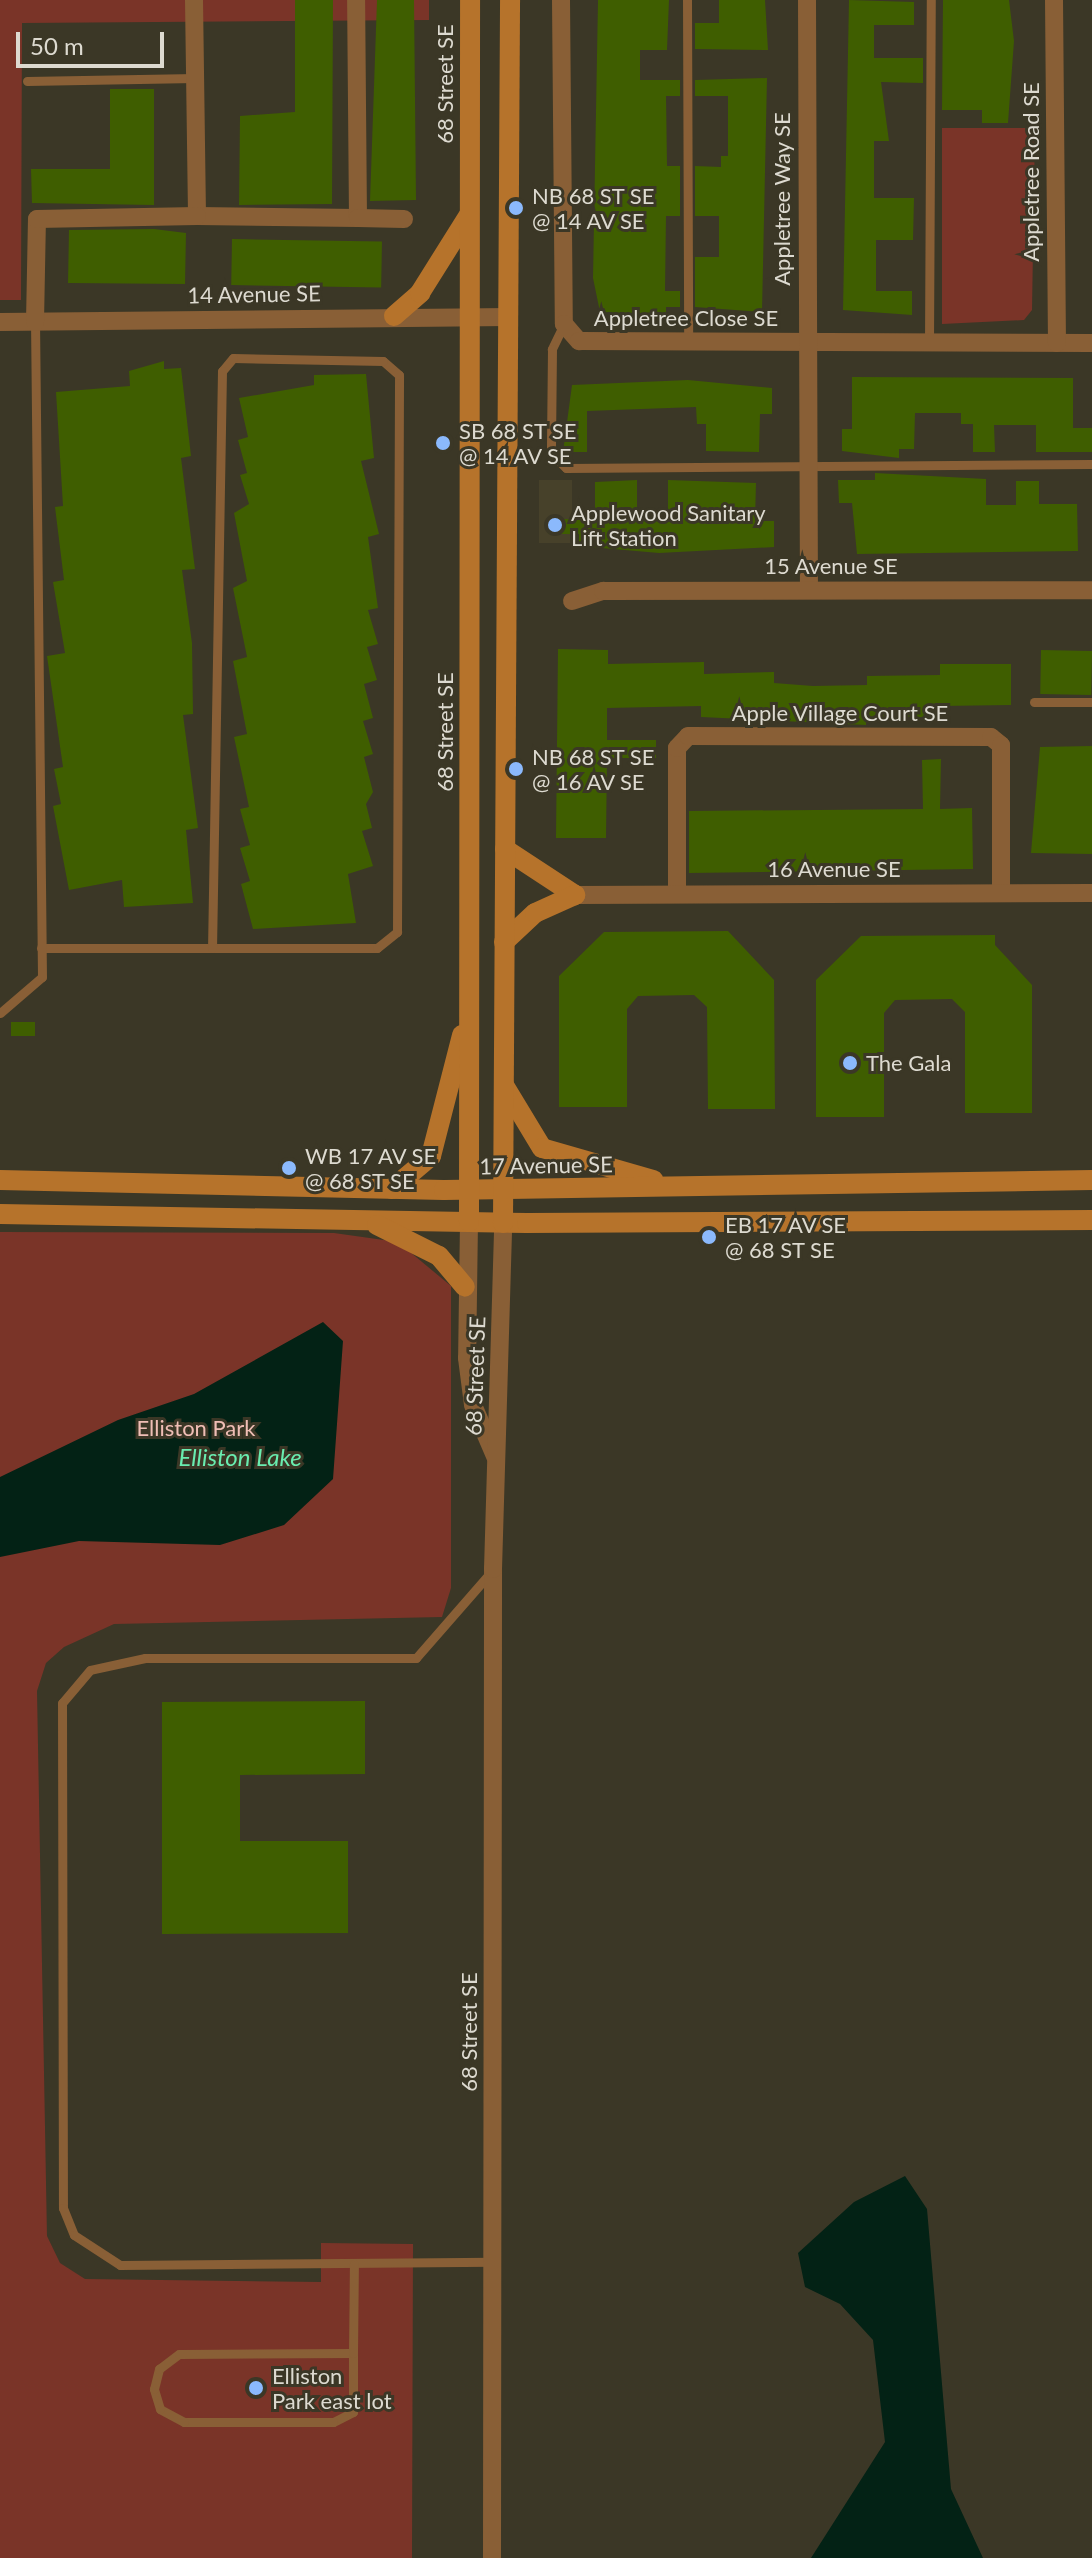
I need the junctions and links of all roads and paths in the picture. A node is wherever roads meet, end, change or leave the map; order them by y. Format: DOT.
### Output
graph roads {
  1 [pos="194,0"];
  2 [pos="356,0"];
  3 [pos="470,0"];
  4 [pos="510,0"];
  5 [pos="561,0"];
  6 [pos="687,0"];
  7 [pos="807,0"];
  8 [pos="931,0"];
  9 [pos="1054,0"];
  10 [pos="195,78"];
  11 [pos="27,81"];
  12 [pos="469,215"];
  13 [pos="197,216"];
  14 [pos="358,218"];
  15 [pos="404,219"];
  16 [pos="394,316"];
  17 [pos="468,317"];
  18 [pos="509,317"];
  19 [pos="0,322"];
  20 [pos="35,322"];
  21 [pos="564,324"];
  22 [pos="688,341"];
  23 [pos="806,343"];
  24 [pos="929,343"];
  25 [pos="1057,343"];
  26 [pos="1092,343"];
  27 [pos="1092,464"];
  28 [pos="807,465"];
  29 [pos="809,589"];
  30 [pos="1092,590"];
  31 [pos="572,601"];
  32 [pos="1034,702"];
  33 [pos="1092,702"];
  34 [pos="505,849"];
  35 [pos="677,892"];
  36 [pos="1001,893"];
  37 [pos="1092,893"];
  38 [pos="575,895"];
  39 [pos="504,942"];
  40 [pos="41,948"];
  41 [pos="212,948"];
  42 [pos="469,1004"];
  43 [pos="0,1013"];
  44 [pos="503,1083"];
  45 [pos="0,1180"];
  46 [pos="1092,1180"];
  47 [pos="684,1188"];
  48 [pos="392,1189"];
  49 [pos="503,1189"];
  50 [pos="470,1190"];
  51 [pos="0,1214"];
  52 [pos="354,1218"];
  53 [pos="1092,1220"];
  54 [pos="469,1222"];
  55 [pos="503,1223"];
  56 [pos="465,1287"];
  57 [pos="496,1458"];
  58 [pos="493,1569"];
  59 [pos="493,2262"];
  60 [pos="354,2264"];
  61 [pos="353,2353"];
  62 [pos="492,2558"];
  1 -- 10 [label="street"];
  2 -- 14 [label="street"];
  3 -- 12 [label="main road, 68 Street SE"];
  4 -- 18 [label="main road, 68 Street SE"];
  5 -- 21 [label="street, Appletree Close SE"];
  6 -- 22 [label="lane"];
  7 -- 23 [label="street, Appletree Way SE"];
  8 -- 24 [label="lane"];
  9 -- 25 [label="street, Appletree Road SE"];
  10 -- 11 [label="lane"];
  10 -- 13 [label="street"];
  12 -- 16 [label="main road"];
  12 -- 17 [label="main road, 68 Street SE"];
  13 -- 14 [label="street"];
  13 -- 20 [label="street"];
  14 -- 15 [label="street"];
  16 -- 17 [label="street, 14 Avenue SE"];
  16 -- 20 [label="street, 14 Avenue SE"];
  17 -- 18 [label="street, 14 Avenue SE"];
  17 -- 42 [label="main road, 68 Street SE"];
  18 -- 34 [label="main road, 68 Street SE"];
  19 -- 20 [label="street, 14 Avenue SE"];
  20 -- 40 [label="lane"];
  21 -- 22 [label="street, Appletree Close SE"];
  21 -- 28 [label="lane"];
  22 -- 23 [label="street, Appletree Close SE"];
  23 -- 24 [label="street, Appletree Close SE"];
  23 -- 28 [label="street, Appletree Way SE"];
  24 -- 25 [label="street, Appletree Close SE"];
  25 -- 26 [label="street, Appletree Close SE"];
  27 -- 28 [label="lane"];
  28 -- 29 [label="street, Appletree Way SE"];
  29 -- 30 [label="street, 15 Avenue SE"];
  29 -- 31 [label="street, 15 Avenue SE"];
  32 -- 33 [label="lane"];
  34 -- 38 [label="main road"];
  34 -- 39 [label="main road, 68 Street SE"];
  35 -- 36 [label="street, 16 Avenue SE"];
  35 -- 36 [label="street, Apple Village Court SE"];
  35 -- 38 [label="street, 16 Avenue SE"];
  36 -- 37 [label="street, 16 Avenue SE"];
  38 -- 39 [label="main road"];
  39 -- 44 [label="main road, 68 Street SE"];
  40 -- 41 [label="lane"];
  40 -- 43 [label="lane"];
  41 -- 41 [label="lane"];
  42 -- 48 [label="main road"];
  42 -- 50 [label="main road, 68 Street SE"];
  44 -- 47 [label="main road"];
  44 -- 49 [label="main road, 68 Street SE"];
  45 -- 48 [label="main road, 17 Avenue SE"];
  46 -- 47 [label="main road, 17 Avenue SE"];
  47 -- 49 [label="main road, 17 Avenue SE"];
  48 -- 50 [label="main road, 17 Avenue SE"];
  49 -- 50 [label="main road, 17 Avenue SE"];
  49 -- 55 [label="main road, 68 Street SE"];
  50 -- 54 [label="main road, 68 Street SE"];
  51 -- 52 [label="main road"];
  52 -- 54 [label="main road"];
  52 -- 56 [label="main road"];
  53 -- 55 [label="main road"];
  54 -- 55 [label="main road"];
  54 -- 56 [label="street, 68 Street SE"];
  55 -- 57 [label="street, 68 Street SE"];
  56 -- 57 [label="street, 68 Street SE"];
  57 -- 58 [label="street, 68 Street SE"];
  58 -- 59 [label="street, 68 Street SE"];
  58 -- 60 [label="lane"];
  59 -- 60 [label="lane"];
  59 -- 62 [label="street, 68 Street SE"];
  60 -- 61 [label="lane"];
  61 -- 61 [label="lane"];
}
